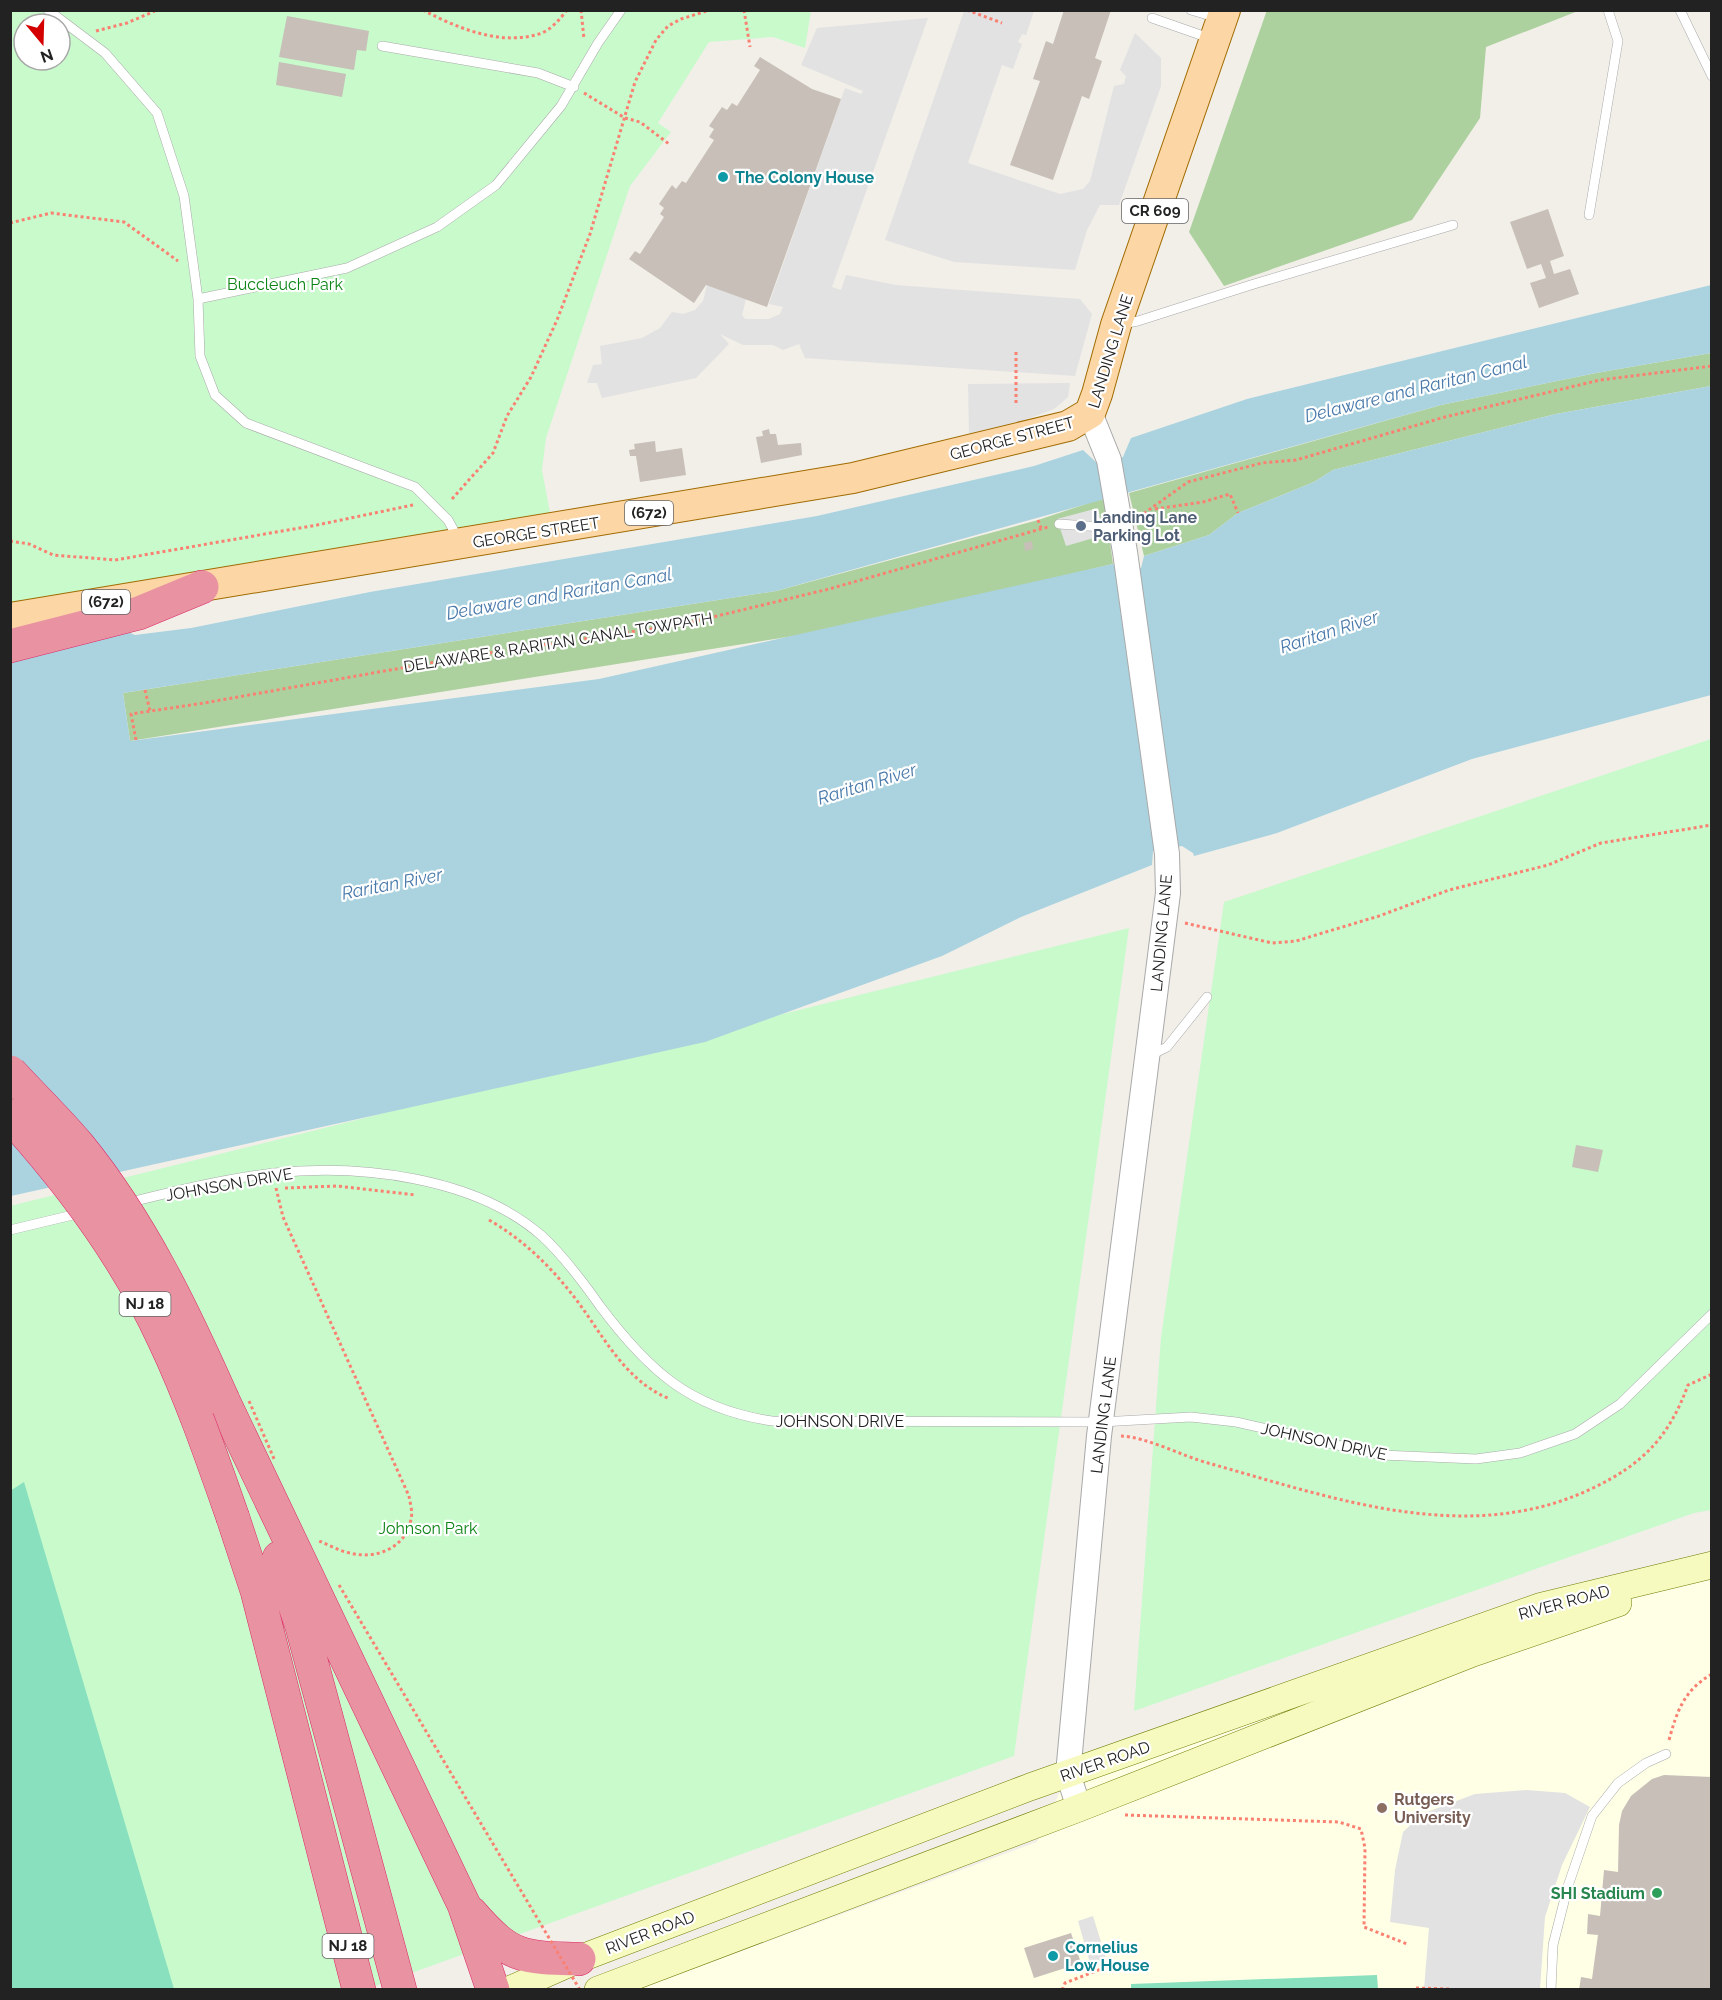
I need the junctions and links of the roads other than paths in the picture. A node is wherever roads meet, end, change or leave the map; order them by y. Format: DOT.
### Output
graph roads {
  1 [pos="48,10"];
  2 [pos="621,10"];
  3 [pos="1191,10"];
  4 [pos="1608,10"];
  5 [pos="1680,10"];
  6 [pos="1152,18"];
  7 [pos="1220,23"];
  8 [pos="382,46"];
  9 [pos="1712,76"];
  10 [pos="574,87"];
  11 [pos="1589,214"];
  12 [pos="1453,225"];
  13 [pos="198,299"];
  14 [pos="1116,325"];
  15 [pos="1090,413"];
  16 [pos="1124,521"];
  17 [pos="1059,524"];
  18 [pos="462,544"];
  19 [pos="202,587"];
  20 [pos="10,618"];
  21 [pos="10,646"];
  22 [pos="1206,997"];
  23 [pos="1149,1056"];
  24 [pos="10,1072"];
  25 [pos="10,1116"];
  26 [pos="112,1206"];
  27 [pos="101,1209"];
  28 [pos="10,1230"];
  29 [pos="1712,1314"];
  30 [pos="1101,1422"];
  31 [pos="275,1523"];
  32 [pos="1712,1565"];
  33 [pos="1712,1571"];
  34 [pos="1666,1754"];
  35 [pos="1068,1774"];
  36 [pos="1079,1808"];
  37 [pos="464,1905"];
  38 [pos="580,1974"];
  39 [pos="359,1989"];
  40 [pos="400,1989"];
  41 [pos="493,1989"];
  42 [pos="509,1989"];
  43 [pos="598,1989"];
  44 [pos="1551,1989"];
  1 -- 13 [label="lane"];
  2 -- 10 [label="lane"];
  3 -- 7 [label="lane"];
  4 -- 11 [label="lane"];
  5 -- 9 [label="lane"];
  6 -- 7 [label="lane"];
  7 -- 14 [label="main road, LANDING LANE / CR 609"];
  8 -- 10 [label="lane"];
  10 -- 13 [label="lane"];
  12 -- 14 [label="lane"];
  13 -- 18 [label="lane"];
  14 -- 15 [label="main road, LANDING LANE / CR 609"];
  15 -- 16 [label="street, LANDING LANE"];
  15 -- 18 [label="main road, GEORGE STREET / (672)"];
  16 -- 17 [label="lane"];
  16 -- 23 [label="street, LANDING LANE"];
  18 -- 19 [label="main road, GEORGE STREET / (672)"];
  19 -- 20 [label="main road, GEORGE STREET / (672)"];
  19 -- 21 [label="highway"];
  22 -- 23 [label="lane"];
  23 -- 30 [label="street, LANDING LANE"];
  24 -- 31 [label="highway, NJ 18, bridge"];
  25 -- 39 [label="highway, NJ 18, bridge"];
  26 -- 30 [label="lane, JOHNSON DRIVE"];
  27 -- 28 [label="lane"];
  29 -- 30 [label="lane, JOHNSON DRIVE"];
  30 -- 35 [label="street, LANDING LANE"];
  31 -- 37 [label="highway"];
  31 -- 40 [label="highway, NJ 18"];
  32 -- 35 [label="main road, RIVER ROAD"];
  33 -- 36 [label="main road, RIVER ROAD"];
  34 -- 44 [label="lane"];
  35 -- 36 [label="street, LANDING LANE"];
  35 -- 38 [label="main road, RIVER ROAD"];
  36 -- 43 [label="main road, RIVER ROAD"];
  37 -- 38 [label="highway"];
  37 -- 41 [label="highway"];
  38 -- 42 [label="main road, RIVER ROAD"];
}
